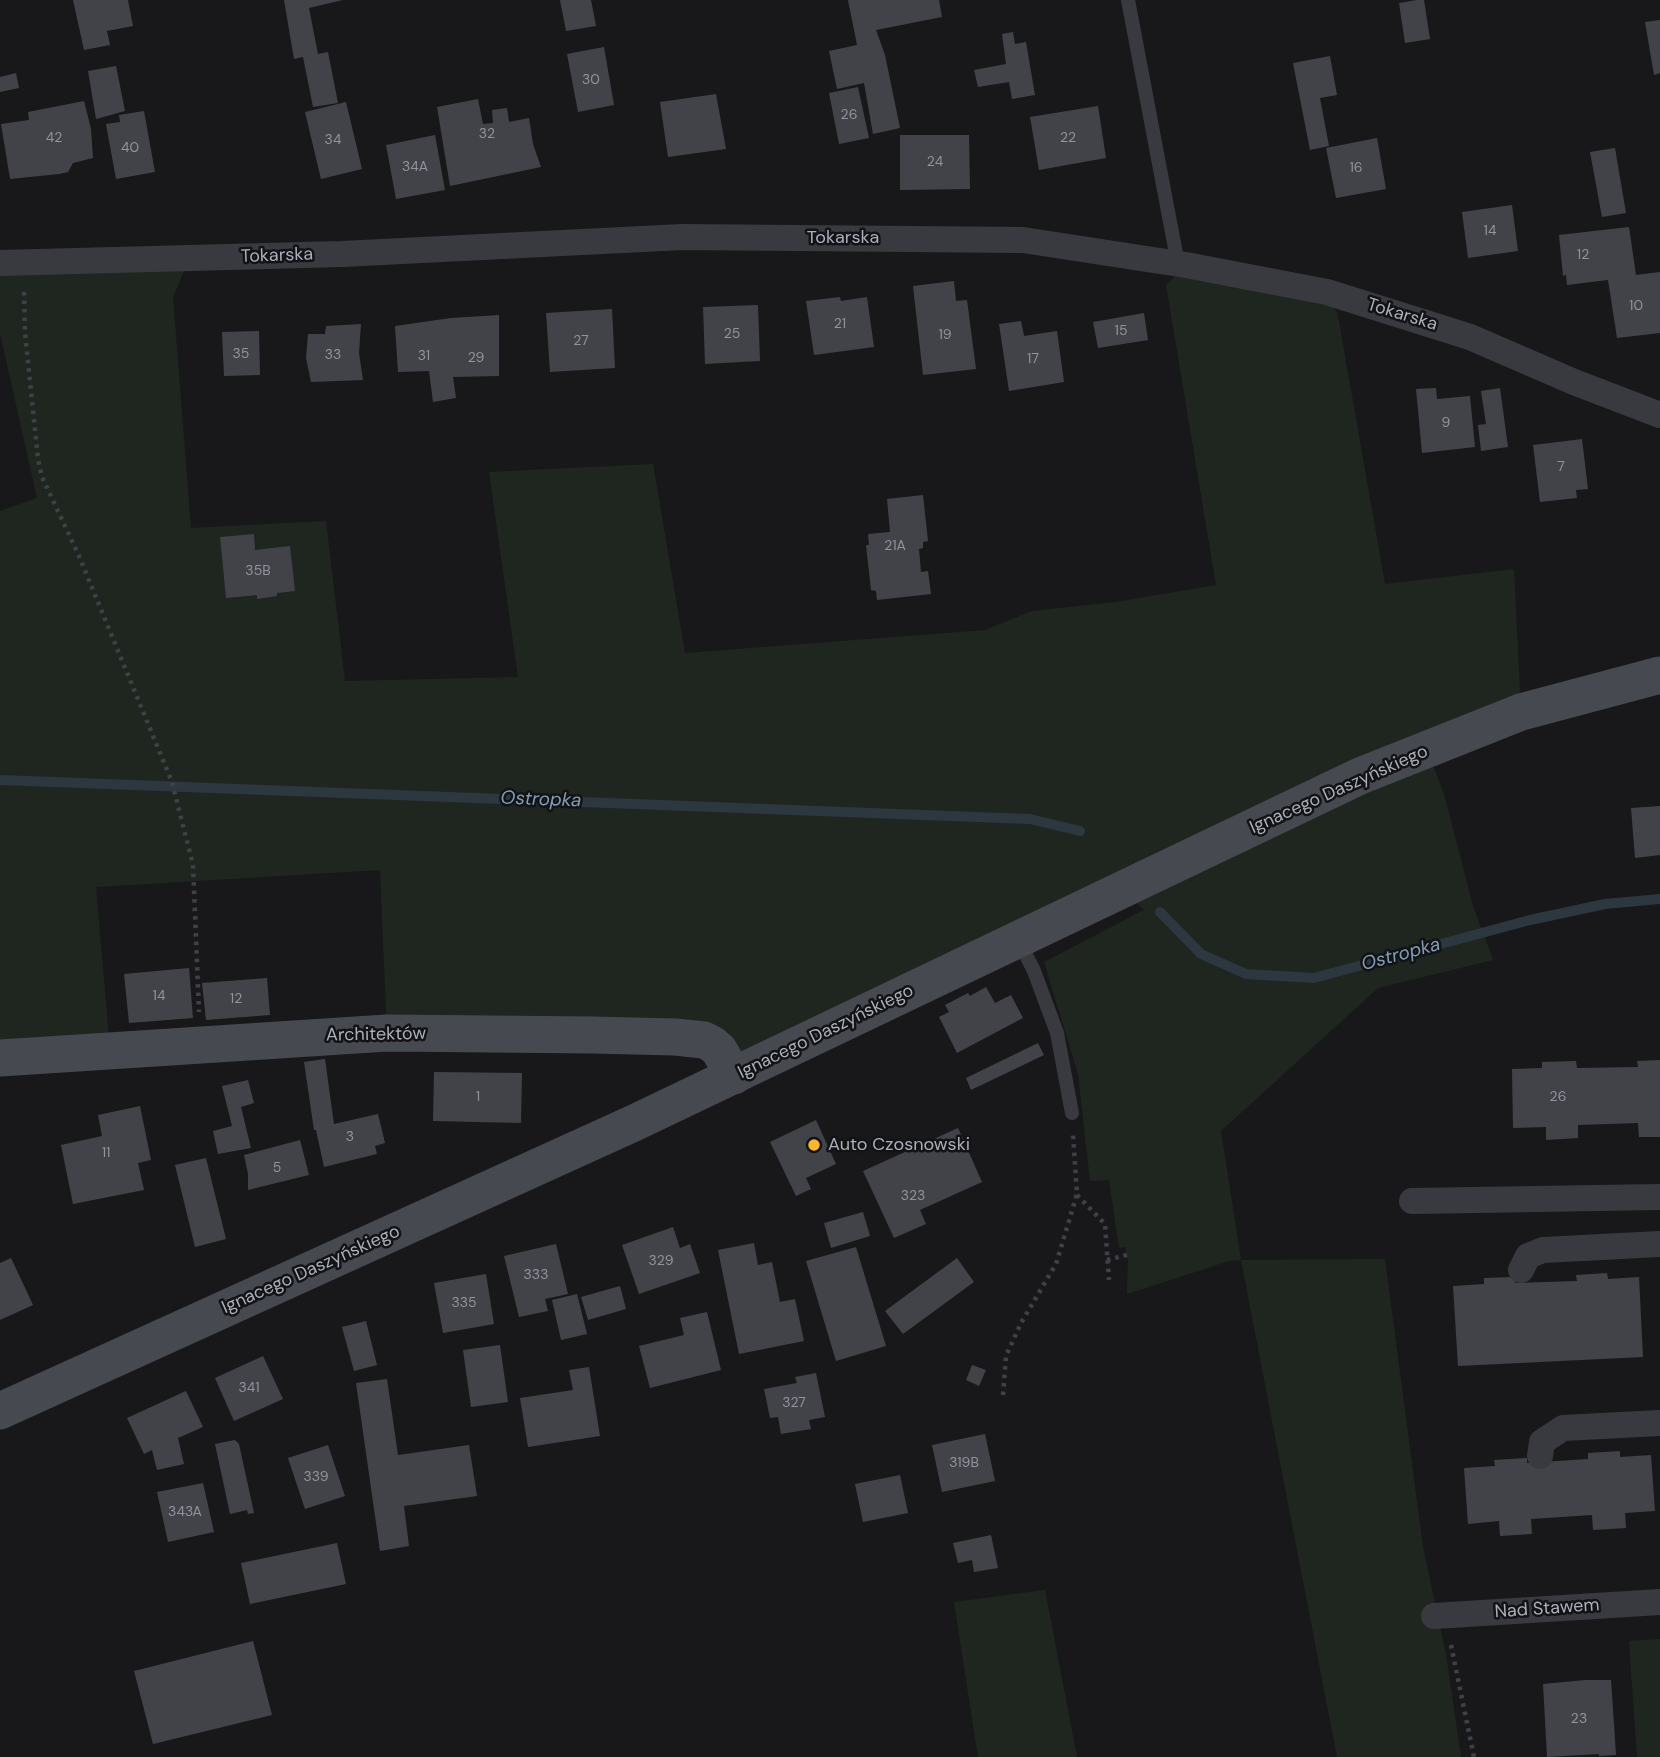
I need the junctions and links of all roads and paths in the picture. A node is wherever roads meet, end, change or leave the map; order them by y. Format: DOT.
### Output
graph roads {
  1 [pos="1128,0"];
  2 [pos="12,263"];
  3 [pos="1178,264"];
  4 [pos="1660,415"];
  5 [pos="1660,676"];
  6 [pos="1019,940"];
  7 [pos="200,1025"];
  8 [pos="0,1058"];
  9 [pos="734,1076"];
  10 [pos="1072,1113"];
  11 [pos="1077,1194"];
  12 [pos="1660,1197"];
  13 [pos="1412,1201"];
  14 [pos="1660,1244"];
  15 [pos="1127,1255"];
  16 [pos="1107,1260"];
  17 [pos="1521,1270"];
  18 [pos="1109,1280"];
  19 [pos="1003,1395"];
  20 [pos="0,1411"];
  21 [pos="1660,1423"];
  22 [pos="1540,1456"];
  23 [pos="1660,1602"];
  24 [pos="1440,1616"];
  25 [pos="1474,1757"];
  1 -- 3 [label="lane"];
  2 -- 3 [label="street, Tokarska"];
  2 -- 7 [label="path"];
  3 -- 4 [label="street, Tokarska"];
  5 -- 6 [label="main road, Ignacego Daszyńskiego"];
  6 -- 9 [label="main road, Ignacego Daszyńskiego"];
  6 -- 10 [label="lane"];
  8 -- 9 [label="main road, Architektów"];
  9 -- 20 [label="main road, Ignacego Daszyńskiego"];
  10 -- 11 [label="path"];
  11 -- 16 [label="path"];
  11 -- 19 [label="path"];
  12 -- 13 [label="street"];
  14 -- 17 [label="street"];
  15 -- 16 [label="path"];
  16 -- 18 [label="path"];
  21 -- 22 [label="street"];
  23 -- 24 [label="street, Nad Stawem"];
  24 -- 25 [label="path"];
}
